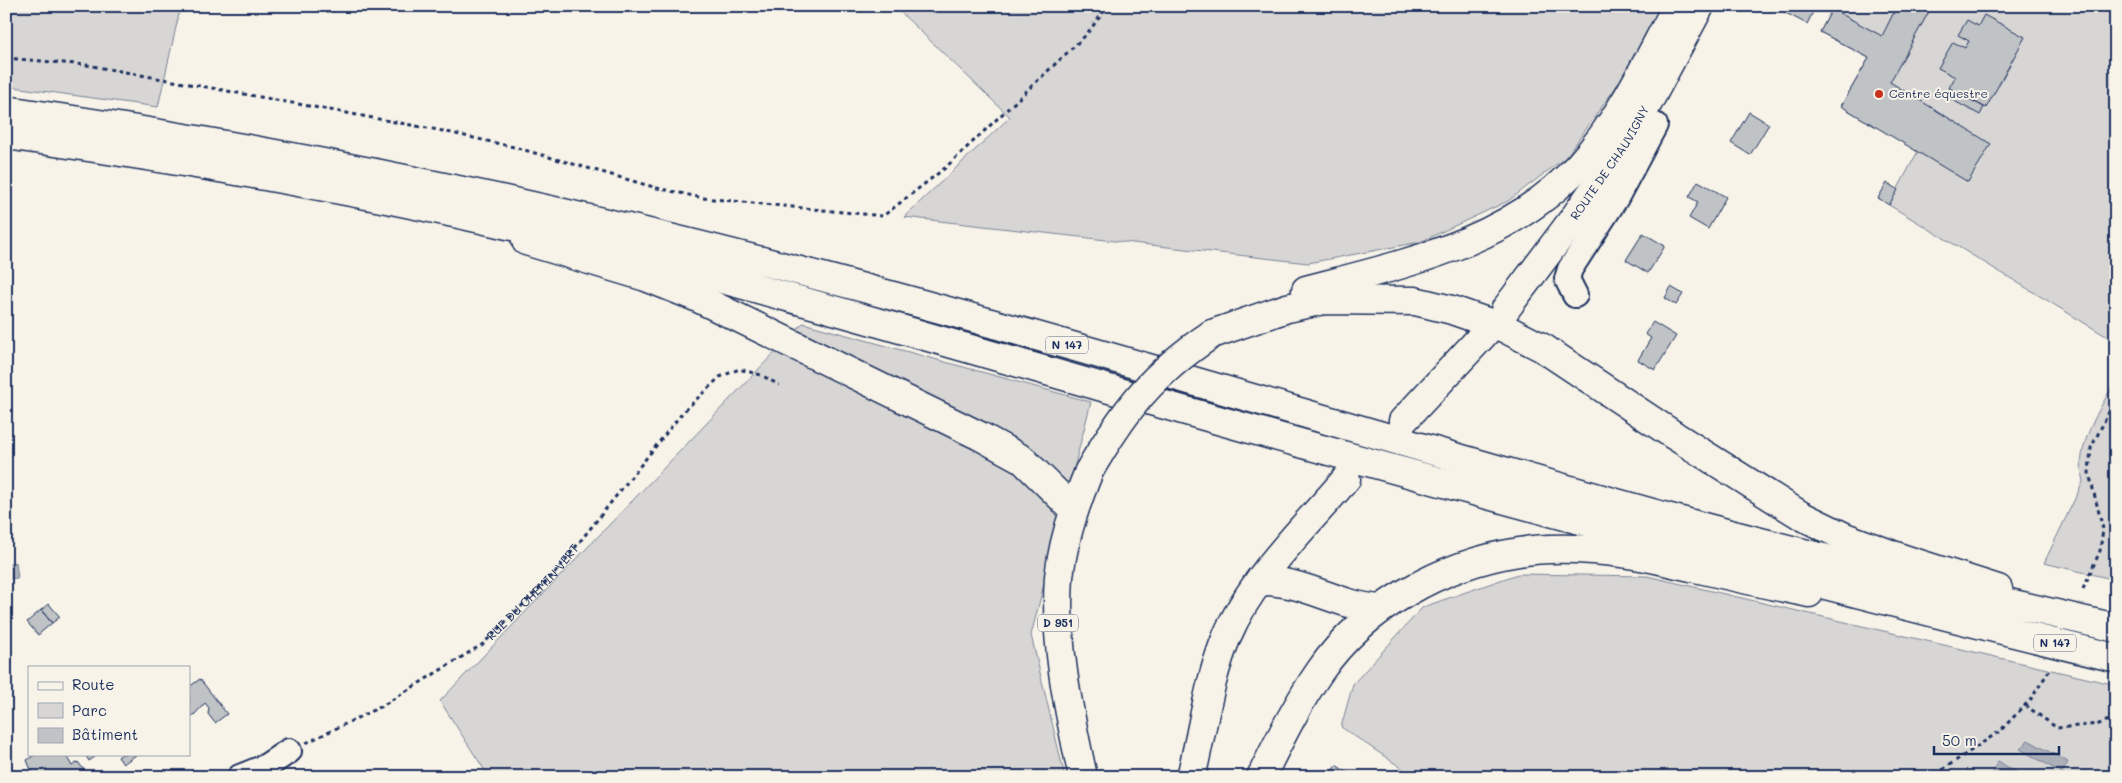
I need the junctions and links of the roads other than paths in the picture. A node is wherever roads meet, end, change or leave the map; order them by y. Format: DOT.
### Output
graph roads {
  1 [pos="1677,6"];
  2 [pos="1700,6"];
  3 [pos="6,110"];
  4 [pos="1645,115"];
  5 [pos="6,135"];
  6 [pos="359,192"];
  7 [pos="1575,295"];
  8 [pos="1505,310"];
  9 [pos="1485,333"];
  10 [pos="1212,334"];
  11 [pos="1402,422"];
  12 [pos="1346,478"];
  13 [pos="1074,510"];
  14 [pos="1259,581"];
  15 [pos="1380,609"];
  16 [pos="2116,628"];
  17 [pos="1993,629"];
  18 [pos="2116,658"];
  19 [pos="289,751"];
  20 [pos="240,777"];
  21 [pos="1083,777"];
  22 [pos="1191,777"];
  23 [pos="1261,777"];
  1 -- 4 [label="main road, ROUTE DE CHAUVIGNY / D 951"];
  2 -- 4 [label="main road, ROUTE DE CHAUVIGNY / D 951"];
  3 -- 16 [label="main road, N 147"];
  4 -- 7 [label="street"];
  4 -- 8 [label="main road, ROUTE DE CHAUVIGNY / D 951"];
  4 -- 10 [label="main road, ROUTE DE CHAUVIGNY / D 951"];
  5 -- 6 [label="main road, N 147"];
  6 -- 13 [label="main road"];
  6 -- 17 [label="main road, N 147"];
  9 -- 11 [label="main road"];
  10 -- 13 [label="main road, D 951, bridge"];
  10 -- 16 [label="main road"];
  12 -- 14 [label="main road"];
  13 -- 21 [label="main road, D 951"];
  14 -- 15 [label="main road"];
  14 -- 22 [label="main road"];
  15 -- 17 [label="main road"];
  15 -- 23 [label="main road"];
  17 -- 18 [label="main road, N 147"];
  19 -- 20 [label="street"];
}
